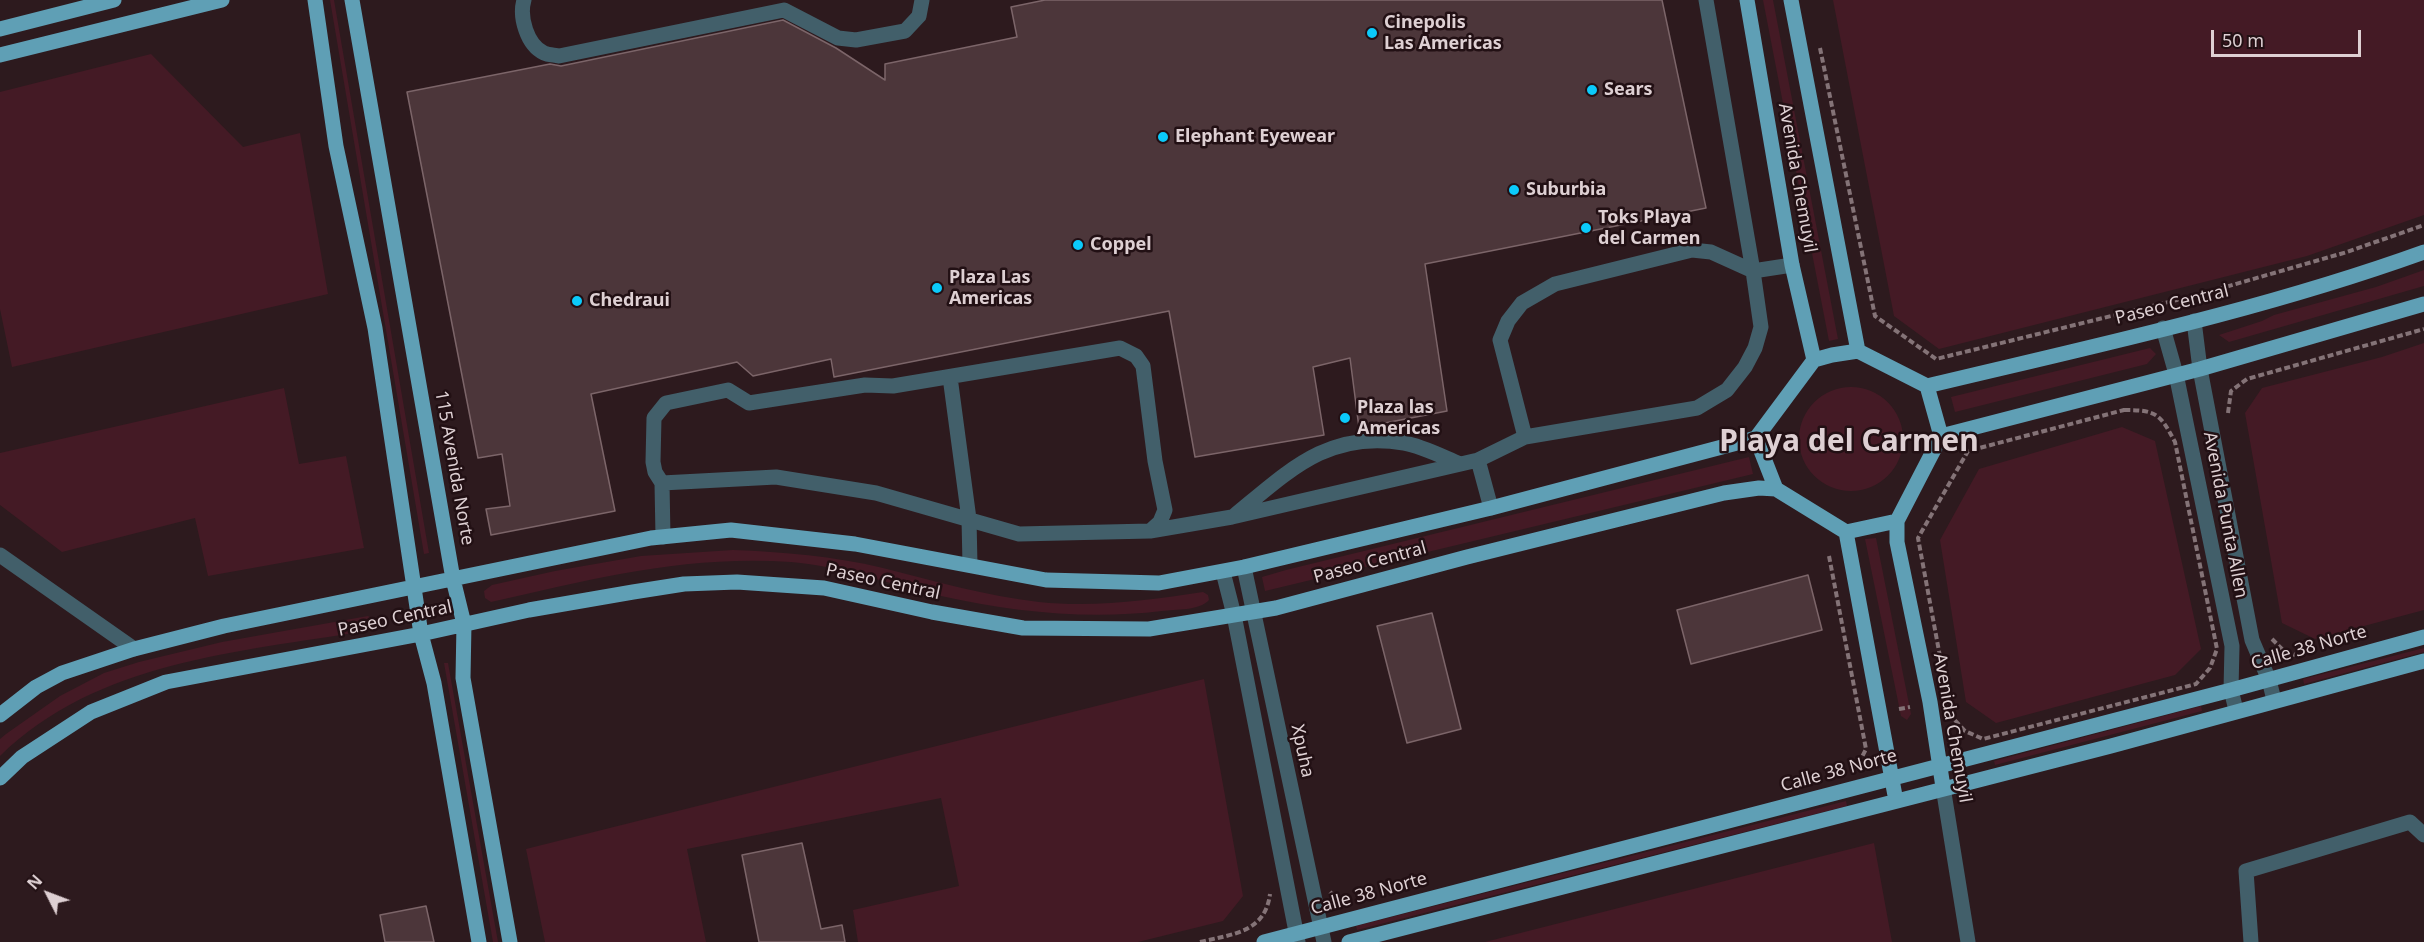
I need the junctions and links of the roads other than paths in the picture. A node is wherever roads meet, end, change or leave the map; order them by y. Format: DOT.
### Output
graph roads {
  1 [pos="114,0"];
  2 [pos="222,0"];
  3 [pos="315,0"];
  4 [pos="352,0"];
  5 [pos="524,0"];
  6 [pos="922,0"];
  7 [pos="1706,0"];
  8 [pos="1747,0"];
  9 [pos="1791,0"];
  10 [pos="783,5"];
  11 [pos="0,28"];
  12 [pos="0,55"];
  13 [pos="2424,252"];
  14 [pos="1792,265"];
  15 [pos="1753,272"];
  16 [pos="2424,304"];
  17 [pos="2194,321"];
  18 [pos="2163,328"];
  19 [pos="1858,351"];
  20 [pos="1814,360"];
  21 [pos="2200,369"];
  22 [pos="2176,374"];
  23 [pos="950,376"];
  24 [pos="1927,386"];
  25 [pos="1941,435"];
  26 [pos="1525,437"];
  27 [pos="1756,438"];
  28 [pos="1478,460"];
  29 [pos="1460,464"];
  30 [pos="662,483"];
  31 [pos="1776,489"];
  32 [pos="1491,508"];
  33 [pos="1232,517"];
  34 [pos="969,519"];
  35 [pos="1897,521"];
  36 [pos="1150,531"];
  37 [pos="1846,532"];
  38 [pos="663,537"];
  39 [pos="0,555"];
  40 [pos="970,565"];
  41 [pos="1244,567"];
  42 [pos="1223,572"];
  43 [pos="453,579"];
  44 [pos="416,587"];
  45 [pos="1253,613"];
  46 [pos="1234,615"];
  47 [pos="464,624"];
  48 [pos="421,634"];
  49 [pos="2424,637"];
  50 [pos="134,649"];
  51 [pos="2424,661"];
  52 [pos="2269,680"];
  53 [pos="2231,690"];
  54 [pos="2274,700"];
  55 [pos="2236,710"];
  56 [pos="0,715"];
  57 [pos="1939,765"];
  58 [pos="0,778"];
  59 [pos="1892,778"];
  60 [pos="1943,787"];
  61 [pos="1896,801"];
  62 [pos="2424,835"];
  63 [pos="1322,935"];
  64 [pos="1297,938"];
  65 [pos="479,942"];
  66 [pos="510,942"];
  67 [pos="1264,942"];
  68 [pos="1349,942"];
  69 [pos="1968,942"];
  70 [pos="2251,942"];
  1 -- 11 [label="main road"];
  2 -- 12 [label="main road"];
  3 -- 44 [label="main road"];
  4 -- 43 [label="main road, 115 Avenida Norte"];
  5 -- 10 [label="street"];
  6 -- 10 [label="street"];
  7 -- 15 [label="street"];
  8 -- 14 [label="main road, Avenida Chemuyil"];
  9 -- 19 [label="main road, Avenida Chemuyil"];
  13 -- 17 [label="main road, Paseo Central"];
  14 -- 15 [label="street"];
  14 -- 20 [label="main road, Avenida Chemuyil"];
  15 -- 26 [label="street"];
  15 -- 26 [label="street"];
  16 -- 21 [label="main road"];
  17 -- 18 [label="main road, Paseo Central"];
  17 -- 21 [label="street, Avenida Punta Allen"];
  18 -- 22 [label="street, Avenida Punta Allen"];
  18 -- 24 [label="main road, Paseo Central"];
  19 -- 20 [label="main road"];
  19 -- 24 [label="main road"];
  20 -- 27 [label="main road"];
  21 -- 22 [label="main road"];
  21 -- 52 [label="street, Avenida Punta Allen"];
  22 -- 25 [label="main road"];
  22 -- 53 [label="street, Avenida Punta Allen"];
  23 -- 30 [label="street"];
  23 -- 34 [label="street"];
  23 -- 36 [label="street"];
  24 -- 25 [label="main road"];
  25 -- 35 [label="main road"];
  26 -- 28 [label="street"];
  27 -- 31 [label="main road"];
  27 -- 32 [label="main road, Paseo Central"];
  28 -- 29 [label="street"];
  28 -- 32 [label="street"];
  29 -- 33 [label="street"];
  29 -- 33 [label="street"];
  30 -- 34 [label="street"];
  30 -- 38 [label="street"];
  31 -- 37 [label="main road"];
  31 -- 45 [label="main road, Paseo Central"];
  32 -- 41 [label="main road, Paseo Central"];
  33 -- 36 [label="street"];
  34 -- 36 [label="street"];
  34 -- 40 [label="street"];
  35 -- 37 [label="main road"];
  35 -- 57 [label="main road, Avenida Chemuyil"];
  37 -- 59 [label="main road"];
  38 -- 40 [label="main road, Paseo Central"];
  38 -- 43 [label="main road, Paseo Central"];
  39 -- 50 [label="street"];
  40 -- 42 [label="main road, Paseo Central"];
  41 -- 42 [label="main road, Paseo Central"];
  41 -- 45 [label="street, Xpuha"];
  42 -- 46 [label="street"];
  43 -- 44 [label="main road, Paseo Central"];
  43 -- 47 [label="main road, 115 Avenida Norte"];
  44 -- 48 [label="main road"];
  44 -- 50 [label="main road, Paseo Central"];
  45 -- 46 [label="main road, Paseo Central"];
  45 -- 63 [label="street, Xpuha"];
  46 -- 47 [label="main road, Paseo Central"];
  46 -- 64 [label="street"];
  47 -- 48 [label="main road, Paseo Central"];
  47 -- 66 [label="main road, 115 Avenida Norte"];
  48 -- 58 [label="main road, Paseo Central"];
  48 -- 65 [label="main road"];
  49 -- 52 [label="main road, Calle 38 Norte"];
  50 -- 56 [label="main road, Paseo Central"];
  51 -- 54 [label="main road"];
  52 -- 53 [label="main road, Calle 38 Norte"];
  52 -- 54 [label="street, Avenida Punta Allen"];
  53 -- 55 [label="street, Avenida Punta Allen"];
  53 -- 57 [label="main road, Calle 38 Norte"];
  54 -- 55 [label="main road"];
  55 -- 60 [label="main road"];
  57 -- 59 [label="main road, Calle 38 Norte"];
  57 -- 60 [label="main road, Avenida Chemuyil"];
  59 -- 61 [label="main road"];
  59 -- 63 [label="main road, Calle 38 Norte"];
  60 -- 61 [label="main road"];
  60 -- 69 [label="street, Avenida Chemuyil"];
  61 -- 68 [label="main road"];
  62 -- 70 [label="street"];
  63 -- 64 [label="main road, Calle 38 Norte"];
  64 -- 67 [label="main road, Calle 38 Norte"];
}
